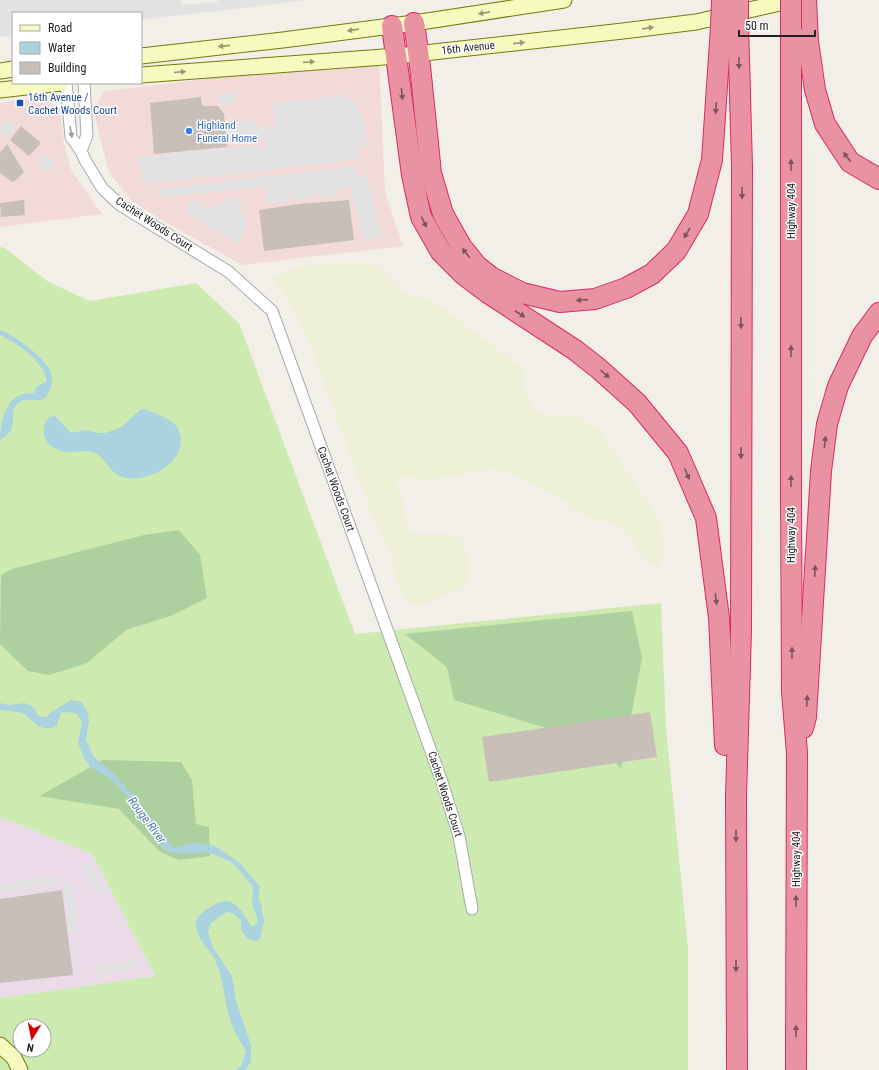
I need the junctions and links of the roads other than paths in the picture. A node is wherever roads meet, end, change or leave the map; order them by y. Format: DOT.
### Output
graph roads {
  1 [pos="564,0"];
  2 [pos="722,0"];
  3 [pos="738,0"];
  4 [pos="792,0"];
  5 [pos="806,0"];
  6 [pos="414,23"];
  7 [pos="392,26"];
  8 [pos="730,26"];
  9 [pos="799,28"];
  10 [pos="418,53"];
  11 [pos="142,56"];
  12 [pos="396,56"];
  13 [pos="12,69"];
  14 [pos="0,71"];
  15 [pos="142,75"];
  16 [pos="52,84"];
  17 [pos="66,84"];
  18 [pos="84,84"];
  19 [pos="0,90"];
  20 [pos="81,151"];
  21 [pos="879,179"];
  22 [pos="879,312"];
  23 [pos="797,753"];
  24 [pos="736,797"];
  25 [pos="472,909"];
  26 [pos="0,1044"];
  27 [pos="20,1070"];
  28 [pos="737,1070"];
  29 [pos="796,1070"];
  1 -- 6 [label="main road, one-way"];
  2 -- 8 [label="highway, bridge"];
  3 -- 8 [label="highway, bridge"];
  4 -- 9 [label="highway, Highway 404, bridge"];
  10 -- 4 [label="main road, 16th Avenue, one-way"];
  5 -- 9 [label="highway"];
  6 -- 7 [label="main road"];
  6 -- 10 [label="highway"];
  7 -- 11 [label="main road, one-way"];
  7 -- 12 [label="highway"];
  8 -- 10 [label="highway, one-way"];
  8 -- 24 [label="highway, one-way"];
  21 -- 9 [label="highway, one-way"];
  23 -- 9 [label="highway, Highway 404, one-way"];
  10 -- 12 [label="main road, 16th Avenue"];
  15 -- 12 [label="main road, 16th Avenue, one-way"];
  12 -- 24 [label="highway, one-way"];
  13 -- 14 [label="main road"];
  16 -- 19 [label="main road"];
  17 -- 20 [label="street, Cachet Woods Court, one-way"];
  18 -- 20 [label="street"];
  20 -- 25 [label="street, Cachet Woods Court"];
  23 -- 22 [label="highway, one-way"];
  29 -- 23 [label="highway, Highway 404, one-way"];
  24 -- 28 [label="highway, one-way"];
  26 -- 27 [label="main road"];
}
